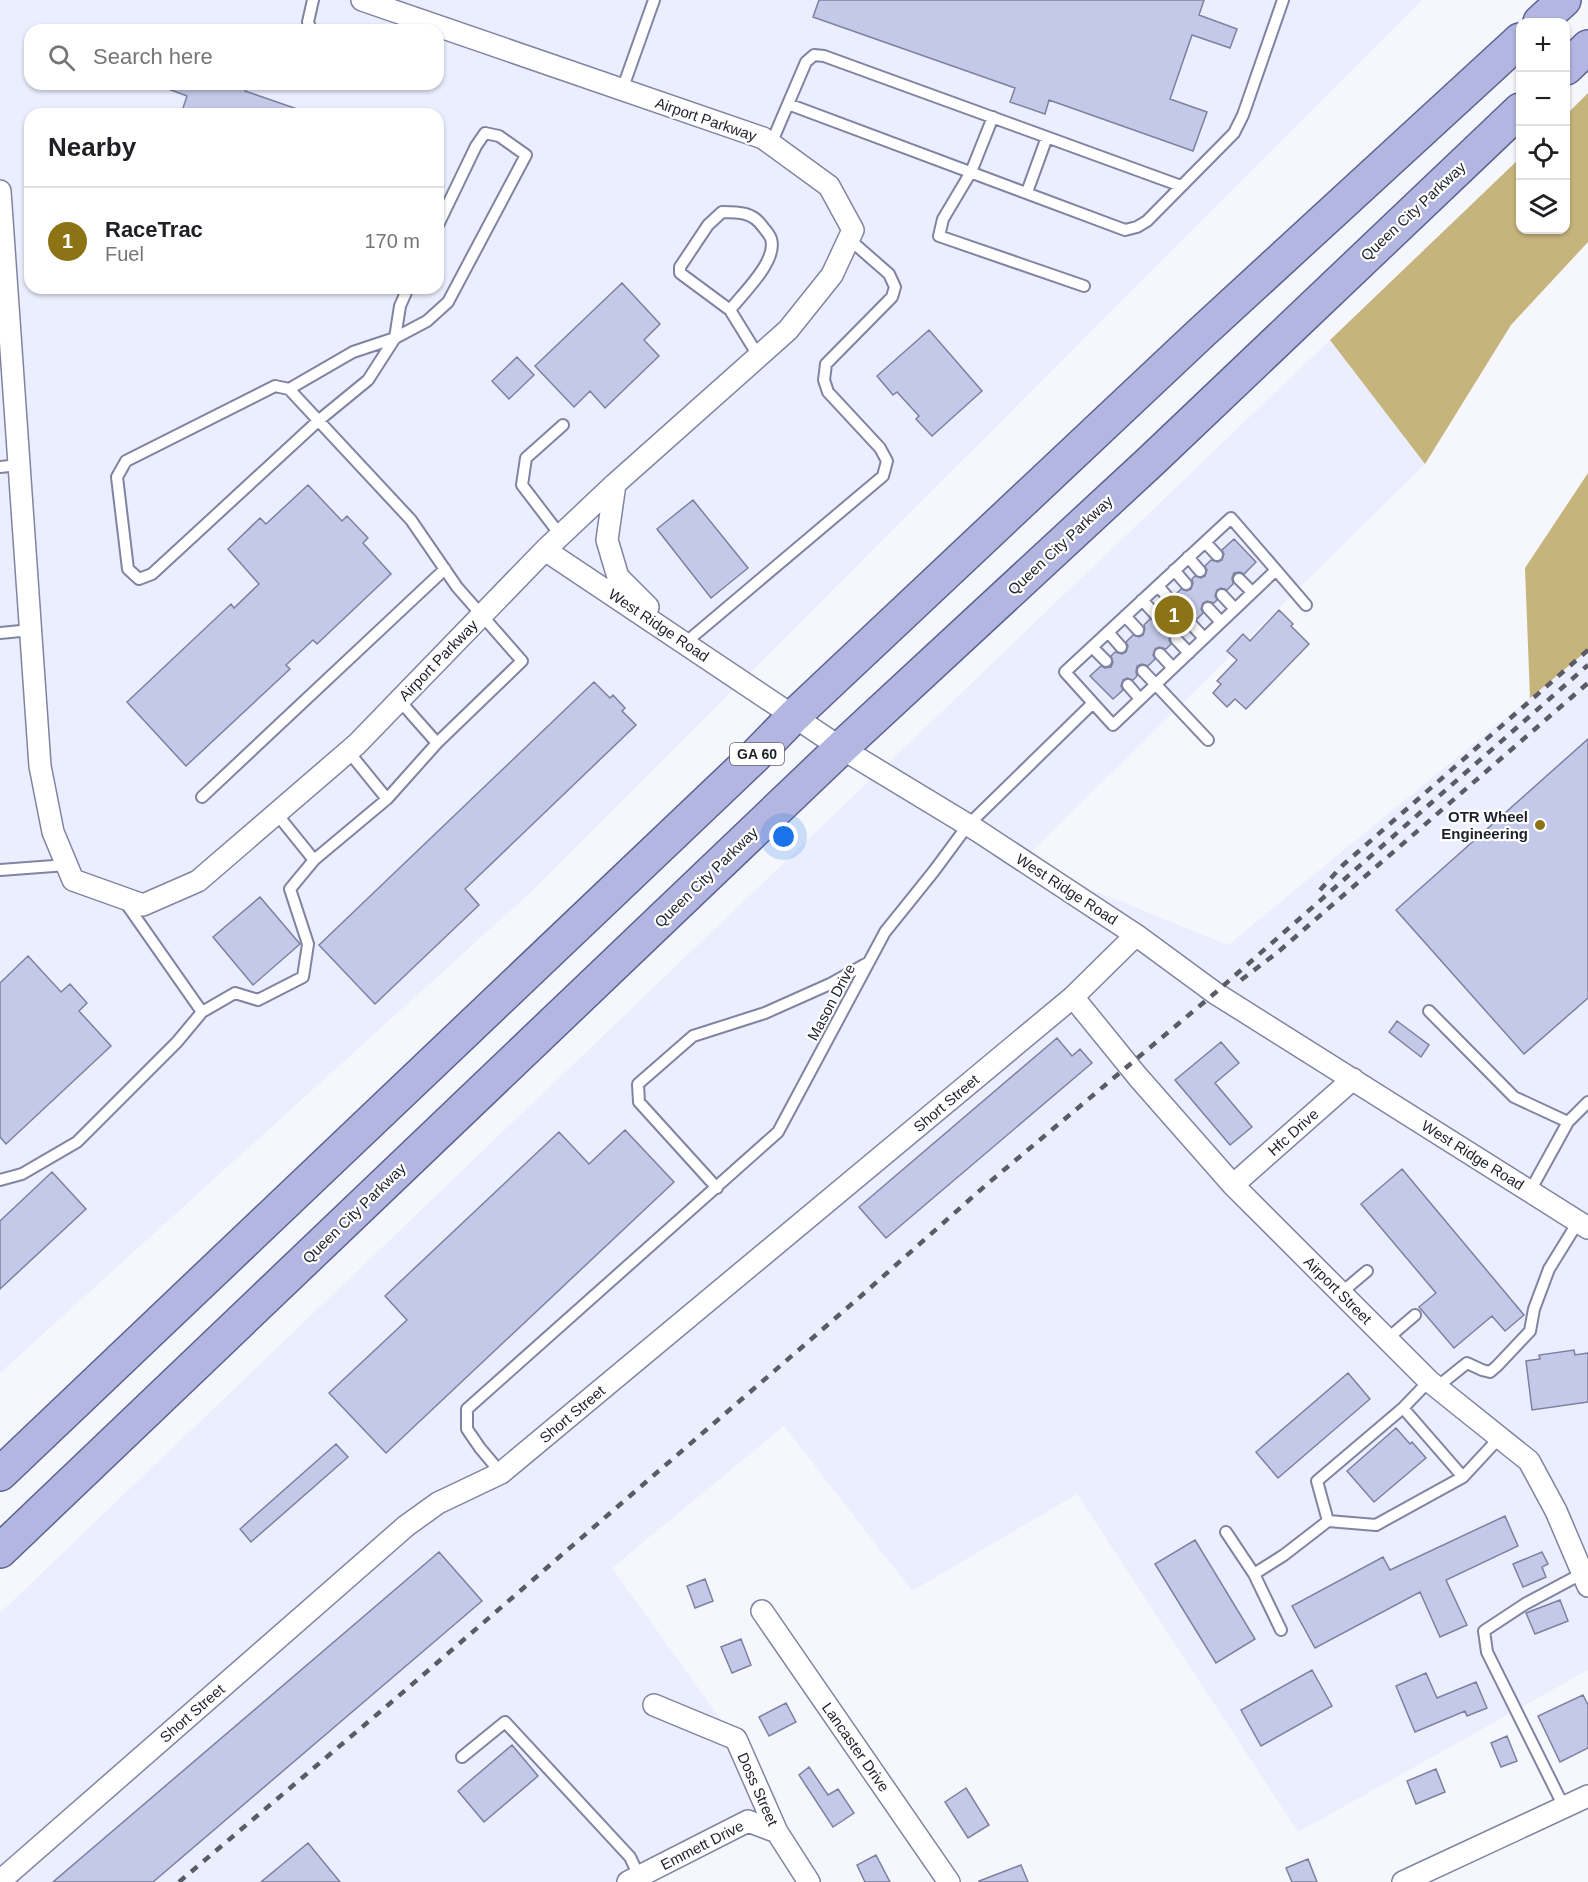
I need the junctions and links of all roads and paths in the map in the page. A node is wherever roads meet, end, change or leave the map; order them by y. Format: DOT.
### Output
graph roads {
  1 [pos="313,0"];
  2 [pos="362,0"];
  3 [pos="654,0"];
  4 [pos="1283,0"];
  5 [pos="1564,0"];
  6 [pos="1544,18"];
  7 [pos="309,24"];
  8 [pos="418,24"];
  9 [pos="444,35"];
  10 [pos="1516,45"];
  11 [pos="1588,46"];
  12 [pos="1570,64"];
  13 [pos="622,90"];
  14 [pos="788,104"];
  15 [pos="1516,115"];
  16 [pos="993,117"];
  17 [pos="1047,137"];
  18 [pos="771,144"];
  19 [pos="971,172"];
  20 [pos="1181,186"];
  21 [pos="0,191"];
  22 [pos="1027,192"];
  23 [pos="444,213"];
  24 [pos="849,239"];
  25 [pos="1084,286"];
  26 [pos="405,294"];
  27 [pos="730,310"];
  28 [pos="395,338"];
  29 [pos="759,357"];
  30 [pos="289,389"];
  31 [pos="318,421"];
  32 [pos="563,425"];
  33 [pos="9,466"];
  34 [pos="615,484"];
  35 [pos="1205,542"];
  36 [pos="553,543"];
  37 [pos="1217,555"];
  38 [pos="1188,558"];
  39 [pos="445,569"];
  40 [pos="1174,570"];
  41 [pos="1276,570"];
  42 [pos="1200,571"];
  43 [pos="1239,579"];
  44 [pos="1186,584"];
  45 [pos="1158,586"];
  46 [pos="1252,592"];
  47 [pos="1222,595"];
  48 [pos="1142,600"];
  49 [pos="1170,600"];
  50 [pos="1306,604"];
  51 [pos="1208,608"];
  52 [pos="1235,609"];
  53 [pos="1155,614"];
  54 [pos="483,615"];
  55 [pos="1125,616"];
  56 [pos="1221,622"];
  57 [pos="1191,624"];
  58 [pos="31,630"];
  59 [pos="1138,630"];
  60 [pos="1108,632"];
  61 [pos="0,633"];
  62 [pos="1204,638"];
  63 [pos="1176,639"];
  64 [pos="685,643"];
  65 [pos="1092,647"];
  66 [pos="1121,647"];
  67 [pos="1189,652"];
  68 [pos="1160,654"];
  69 [pos="1106,661"];
  70 [pos="1173,668"];
  71 [pos="1143,670"];
  72 [pos="1156,684"];
  73 [pos="1128,685"];
  74 [pos="1140,699"];
  75 [pos="399,700"];
  76 [pos="1093,703"];
  77 [pos="794,716"];
  78 [pos="1208,740"];
  79 [pos="437,743"];
  80 [pos="841,748"];
  81 [pos="348,751"];
  82 [pos="202,797"];
  83 [pos="387,799"];
  84 [pos="276,813"];
  85 [pos="968,825"];
  86 [pos="314,860"];
  87 [pos="67,865"];
  88 [pos="0,870"];
  89 [pos="121,897"];
  90 [pos="1136,935"];
  91 [pos="869,961"];
  92 [pos="1073,997"];
  93 [pos="1429,1011"];
  94 [pos="202,1012"];
  95 [pos="1353,1078"];
  96 [pos="1588,1102"];
  97 [pos="1568,1122"];
  98 [pos="0,1180"];
  99 [pos="1233,1185"];
  100 [pos="717,1188"];
  101 [pos="1530,1191"];
  102 [pos="1583,1225"];
  103 [pos="1367,1271"];
  104 [pos="1341,1293"];
  105 [pos="1415,1315"];
  106 [pos="1387,1339"];
  107 [pos="1433,1384"];
  108 [pos="1403,1408"];
  109 [pos="1500,1437"];
  110 [pos="501,1473"];
  111 [pos="0,1474"];
  112 [pos="1463,1477"];
  113 [pos="1328,1521"];
  114 [pos="1226,1532"];
  115 [pos="0,1551"];
  116 [pos="1254,1574"];
  117 [pos="1585,1579"];
  118 [pos="762,1611"];
  119 [pos="1281,1630"];
  120 [pos="654,1705"];
  121 [pos="462,1757"];
  122 [pos="1588,1796"];
  123 [pos="1564,1807"];
  124 [pos="777,1832"];
  125 [pos="634,1879"];
  126 [pos="2,1882"];
  127 [pos="809,1882"];
  128 [pos="949,1882"];
  129 [pos="1403,1882"];
  1 -- 7 [label="lane"];
  2 -- 8 [label="street, Airport Parkway"];
  3 -- 13 [label="lane"];
  4 -- 20 [label="lane"];
  5 -- 6 [label="main road"];
  9 -- 13 [label="street, Airport Parkway"];
  10 -- 77 [label="main road, GA 60"];
  11 -- 12 [label="main road"];
  13 -- 18 [label="street, Airport Parkway"];
  14 -- 16 [label="lane"];
  14 -- 18 [label="lane"];
  14 -- 19 [label="lane"];
  15 -- 80 [label="main road, Queen City Parkway"];
  16 -- 17 [label="lane"];
  16 -- 19 [label="lane"];
  17 -- 20 [label="lane"];
  17 -- 22 [label="lane"];
  18 -- 24 [label="street, Airport Parkway"];
  19 -- 22 [label="lane"];
  19 -- 25 [label="lane"];
  20 -- 22 [label="lane"];
  21 -- 33 [label="street, Airport Parkway"];
  23 -- 28 [label="lane"];
  24 -- 29 [label="street, Airport Parkway"];
  24 -- 64 [label="lane"];
  26 -- 28 [label="lane"];
  27 -- 27 [label="lane"];
  27 -- 29 [label="lane"];
  28 -- 30 [label="lane"];
  28 -- 31 [label="lane"];
  29 -- 34 [label="street, Airport Parkway"];
  30 -- 31 [label="lane"];
  30 -- 31 [label="lane"];
  31 -- 39 [label="lane"];
  32 -- 36 [label="lane"];
  33 -- 58 [label="street, Airport Parkway"];
  34 -- 36 [label="street, Airport Parkway"];
  34 -- 64 [label="street"];
  35 -- 37 [label="lane"];
  35 -- 38 [label="lane"];
  35 -- 41 [label="lane"];
  36 -- 54 [label="street, Airport Parkway"];
  36 -- 64 [label="street, West Ridge Road"];
  38 -- 40 [label="lane"];
  38 -- 42 [label="lane"];
  39 -- 54 [label="lane"];
  39 -- 82 [label="lane"];
  40 -- 44 [label="lane"];
  40 -- 45 [label="lane"];
  41 -- 46 [label="lane"];
  41 -- 50 [label="lane"];
  43 -- 46 [label="lane"];
  45 -- 48 [label="lane"];
  45 -- 49 [label="lane"];
  46 -- 52 [label="lane"];
  47 -- 52 [label="lane"];
  48 -- 53 [label="lane"];
  48 -- 55 [label="lane"];
  51 -- 56 [label="lane"];
  52 -- 56 [label="lane"];
  54 -- 75 [label="street, Airport Parkway"];
  54 -- 79 [label="lane"];
  55 -- 59 [label="lane"];
  55 -- 60 [label="lane"];
  56 -- 62 [label="lane"];
  57 -- 62 [label="lane"];
  58 -- 61 [label="lane"];
  58 -- 87 [label="street, Airport Parkway"];
  60 -- 65 [label="lane"];
  60 -- 66 [label="lane"];
  62 -- 67 [label="lane"];
  63 -- 67 [label="lane"];
  64 -- 77 [label="street, West Ridge Road"];
  65 -- 69 [label="lane"];
  65 -- 76 [label="lane"];
  67 -- 70 [label="lane"];
  68 -- 70 [label="lane"];
  70 -- 72 [label="lane"];
  71 -- 72 [label="lane"];
  72 -- 74 [label="lane"];
  72 -- 78 [label="lane"];
  73 -- 74 [label="lane"];
  74 -- 76 [label="lane"];
  75 -- 79 [label="lane"];
  75 -- 81 [label="street, Airport Parkway"];
  76 -- 85 [label="lane, Mason Drive"];
  77 -- 80 [label="street, West Ridge Road"];
  77 -- 111 [label="main road, GA 60"];
  79 -- 83 [label="lane"];
  80 -- 85 [label="street, West Ridge Road"];
  80 -- 115 [label="main road, Queen City Parkway"];
  81 -- 83 [label="lane"];
  81 -- 84 [label="street, Airport Parkway"];
  83 -- 86 [label="lane"];
  84 -- 86 [label="lane"];
  84 -- 89 [label="street, Airport Parkway"];
  85 -- 90 [label="street, West Ridge Road"];
  85 -- 91 [label="lane, Mason Drive"];
  86 -- 94 [label="lane"];
  87 -- 88 [label="lane"];
  87 -- 89 [label="street, Airport Parkway"];
  89 -- 94 [label="lane"];
  90 -- 92 [label="street, Short Street"];
  90 -- 95 [label="street, West Ridge Road"];
  91 -- 100 [label="lane, Mason Drive"];
  91 -- 100 [label="lane"];
  92 -- 99 [label="street, Airport Street"];
  92 -- 110 [label="street, Short Street"];
  93 -- 97 [label="lane"];
  94 -- 98 [label="lane"];
  95 -- 99 [label="street, Hfc Drive"];
  95 -- 101 [label="street, West Ridge Road"];
  96 -- 97 [label="lane"];
  97 -- 101 [label="lane"];
  99 -- 104 [label="street, Airport Street"];
  100 -- 110 [label="lane, Mason Drive"];
  101 -- 102 [label="street, West Ridge Road"];
  102 -- 107 [label="lane"];
  103 -- 104 [label="lane"];
  104 -- 106 [label="street, Airport Street"];
  105 -- 106 [label="lane"];
  106 -- 107 [label="street, Airport Street"];
  107 -- 108 [label="lane"];
  107 -- 109 [label="street, Airport Street"];
  108 -- 112 [label="lane"];
  108 -- 113 [label="lane"];
  109 -- 112 [label="lane"];
  109 -- 117 [label="street, Airport Street"];
  110 -- 126 [label="street, Short Street"];
  112 -- 113 [label="lane"];
  113 -- 116 [label="lane"];
  114 -- 116 [label="lane"];
  116 -- 119 [label="lane"];
  117 -- 123 [label="lane"];
  118 -- 128 [label="street, Lancaster Drive"];
  120 -- 124 [label="street, Doss Street"];
  121 -- 125 [label="lane"];
  122 -- 123 [label="street"];
  123 -- 129 [label="street"];
  124 -- 125 [label="street, Emmett Drive"];
  124 -- 127 [label="street, Doss Street"];
}
